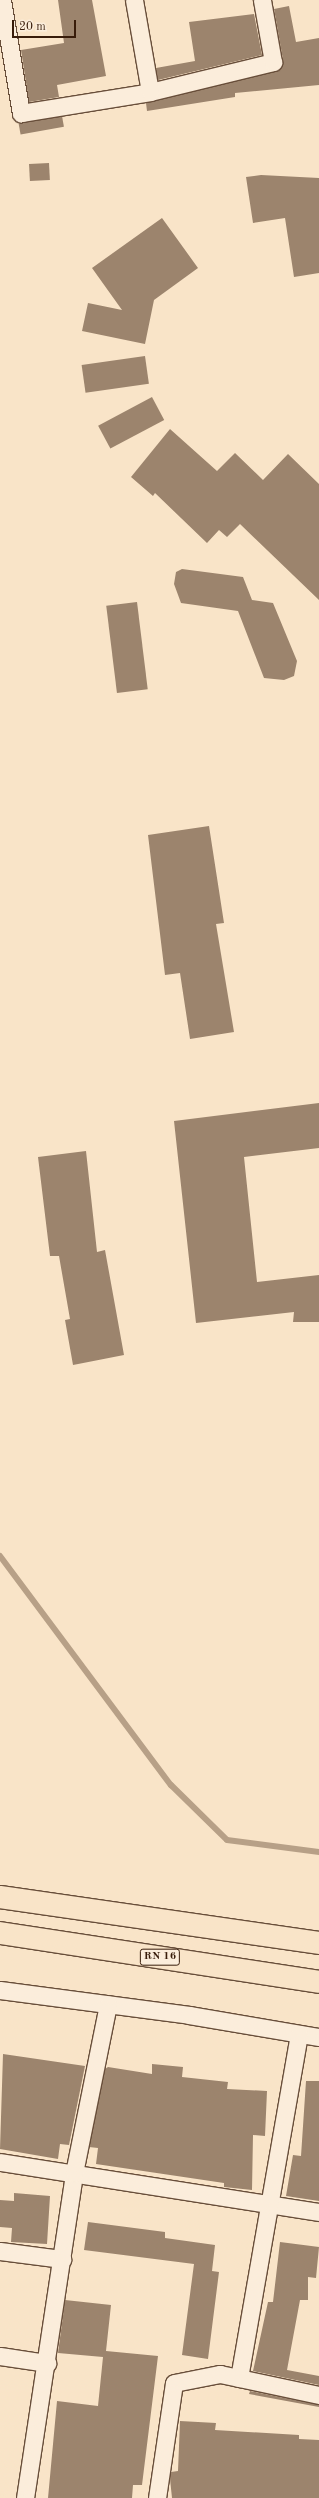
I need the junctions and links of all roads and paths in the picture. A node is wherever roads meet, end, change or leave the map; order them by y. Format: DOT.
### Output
graph roads {
  1 [pos="2,0"];
  2 [pos="134,0"];
  3 [pos="262,0"];
  4 [pos="150,92"];
  5 [pos="0,1897"];
  6 [pos="0,1933"];
  7 [pos="319,1943"];
  8 [pos="319,1982"];
  9 [pos="0,1990"];
  10 [pos="108,2004"];
  11 [pos="299,2034"];
  12 [pos="319,2037"];
  13 [pos="0,2162"];
  14 [pos="74,2173"];
  15 [pos="270,2204"];
  16 [pos="319,2212"];
  17 [pos="0,2251"];
  18 [pos="62,2259"];
  19 [pos="0,2356"];
  20 [pos="47,2363"];
  21 [pos="239,2378"];
  22 [pos="319,2395"];
  23 [pos="25,2498"];
  24 [pos="157,2498"];
  1 -- 4 [label="street"];
  2 -- 4 [label="street"];
  3 -- 4 [label="street"];
  5 -- 7 [label="highway"];
  6 -- 8 [label="highway, RN 16"];
  9 -- 10 [label="street"];
  10 -- 11 [label="street"];
  10 -- 14 [label="street"];
  11 -- 12 [label="street"];
  11 -- 15 [label="street"];
  13 -- 14 [label="street"];
  14 -- 15 [label="street"];
  14 -- 18 [label="street"];
  15 -- 16 [label="street"];
  15 -- 21 [label="street"];
  17 -- 18 [label="street"];
  18 -- 20 [label="street"];
  19 -- 20 [label="street"];
  20 -- 23 [label="street"];
  21 -- 22 [label="street"];
  21 -- 24 [label="street"];
}
